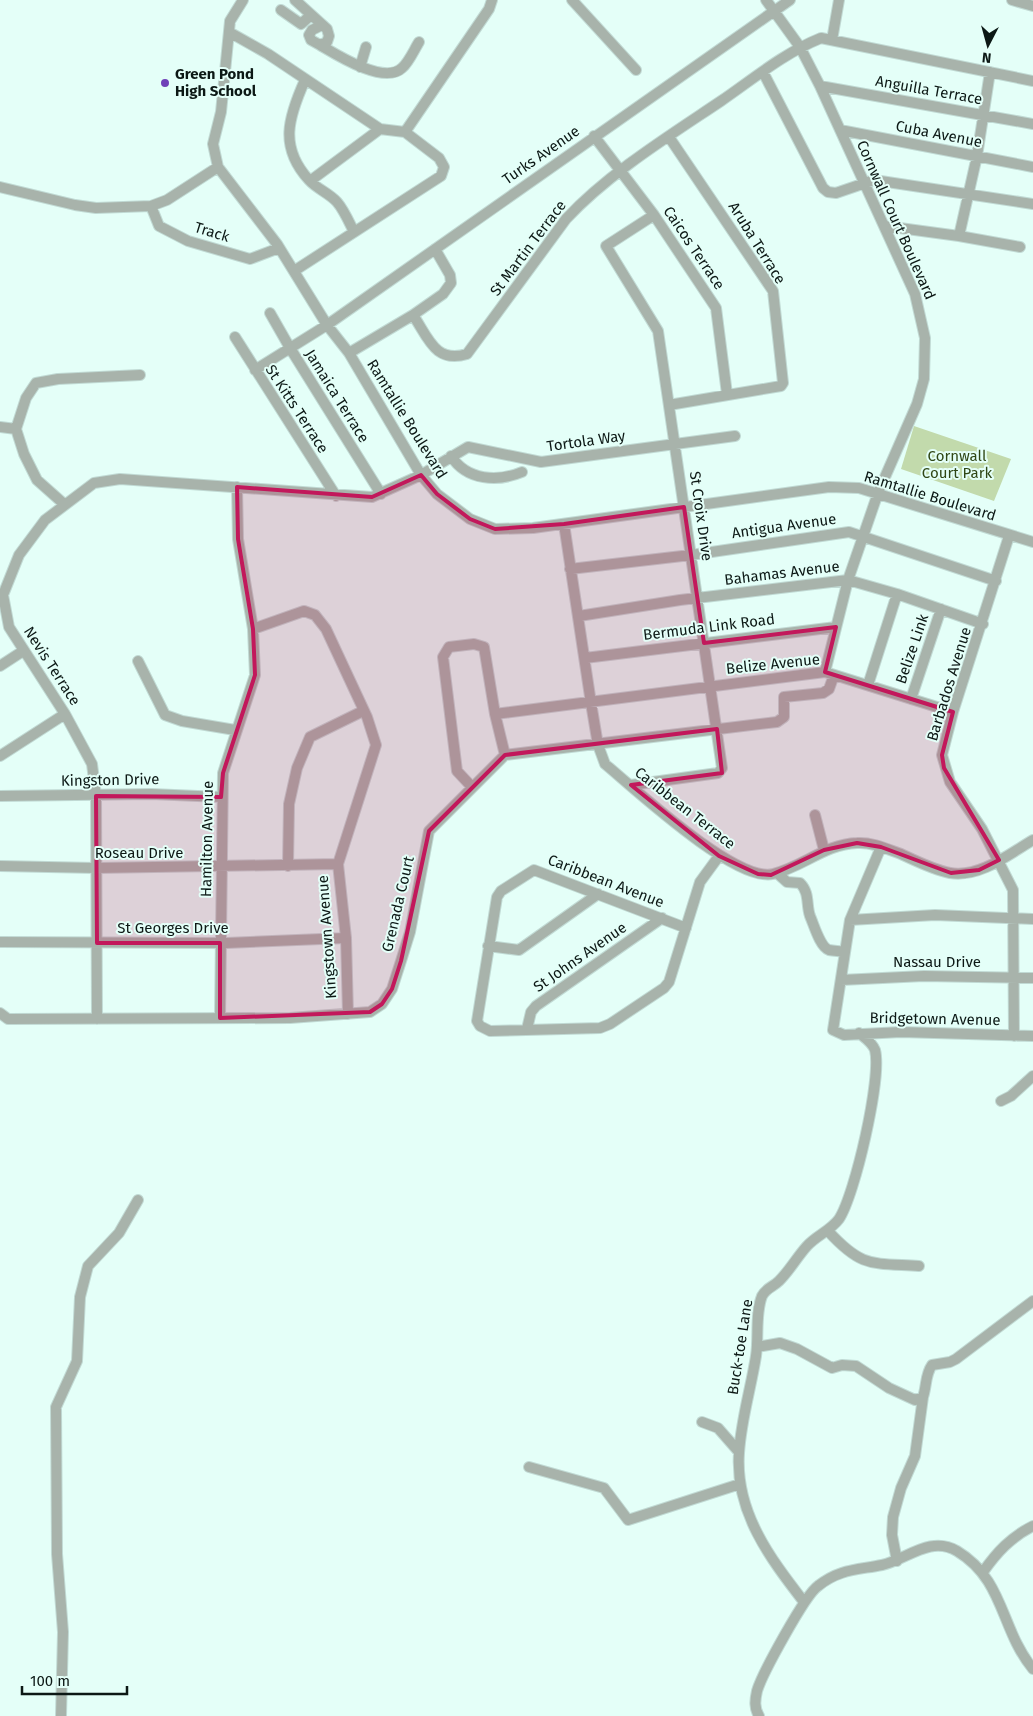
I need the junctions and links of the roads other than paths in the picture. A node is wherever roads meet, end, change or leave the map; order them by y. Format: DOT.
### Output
graph roads {
  1 [pos="243,0"];
  2 [pos="295,0"];
  3 [pos="492,0"];
  4 [pos="572,0"];
  5 [pos="766,0"];
  6 [pos="790,0"];
  7 [pos="839,0"];
  8 [pos="1012,0"];
  9 [pos="1033,6"];
  10 [pos="280,10"];
  11 [pos="774,10"];
  12 [pos="311,14"];
  13 [pos="322,25"];
  14 [pos="229,32"];
  15 [pos="832,40"];
  16 [pos="419,42"];
  17 [pos="320,45"];
  18 [pos="366,47"];
  19 [pos="798,48"];
  20 [pos="360,67"];
  21 [pos="636,70"];
  22 [pos="763,72"];
  23 [pos="990,72"];
  24 [pos="305,80"];
  25 [pos="1033,81"];
  26 [pos="820,86"];
  27 [pos="982,115"];
  28 [pos="1033,124"];
  29 [pos="380,129"];
  30 [pos="840,130"];
  31 [pos="405,132"];
  32 [pos="594,136"];
  33 [pos="669,137"];
  34 [pos="977,156"];
  35 [pos="1033,167"];
  36 [pos="218,168"];
  37 [pos="622,172"];
  38 [pos="310,181"];
  39 [pos="864,182"];
  40 [pos="0,187"];
  41 [pos="969,195"];
  42 [pos="1033,204"];
  43 [pos="151,206"];
  44 [pos="654,215"];
  45 [pos="885,226"];
  46 [pos="354,232"];
  47 [pos="959,236"];
  48 [pos="1020,247"];
  49 [pos="279,248"];
  50 [pos="435,248"];
  51 [pos="294,272"];
  52 [pos="270,313"];
  53 [pos="413,315"];
  54 [pos="327,325"];
  55 [pos="235,337"];
  56 [pos="290,348"];
  57 [pos="349,353"];
  58 [pos="255,370"];
  59 [pos="140,375"];
  60 [pos="727,394"];
  61 [pos="669,405"];
  62 [pos="0,427"];
  63 [pos="16,429"];
  64 [pos="735,436"];
  65 [pos="675,444"];
  66 [pos="451,456"];
  67 [pos="522,472"];
  68 [pos="421,475"];
  69 [pos="237,487"];
  70 [pos="878,493"];
  71 [pos="381,494"];
  72 [pos="336,496"];
  73 [pos="64,504"];
  74 [pos="684,508"];
  75 [pos="564,524"];
  76 [pos="864,536"];
  77 [pos="1009,536"];
  78 [pos="1033,542"];
  79 [pos="691,555"];
  80 [pos="570,569"];
  81 [pos="848,580"];
  82 [pos="996,581"];
  83 [pos="897,594"];
  84 [pos="1,595"];
  85 [pos="697,598"];
  86 [pos="941,609"];
  87 [pos="578,616"];
  88 [pos="983,624"];
  89 [pos="836,627"];
  90 [pos="253,629"];
  91 [pos="704,643"];
  92 [pos="23,651"];
  93 [pos="585,658"];
  94 [pos="138,661"];
  95 [pos="0,666"];
  96 [pos="829,674"];
  97 [pos="710,685"];
  98 [pos="868,685"];
  99 [pos="911,699"];
  100 [pos="591,703"];
  101 [pos="363,712"];
  102 [pos="953,712"];
  103 [pos="65,714"];
  104 [pos="495,714"];
  105 [pos="716,729"];
  106 [pos="235,730"];
  107 [pos="598,745"];
  108 [pos="505,755"];
  109 [pos="0,756"];
  110 [pos="471,786"];
  111 [pos="630,786"];
  112 [pos="0,796"];
  113 [pos="96,796"];
  114 [pos="221,797"];
  115 [pos="815,815"];
  116 [pos="1033,840"];
  117 [pos="881,847"];
  118 [pos="824,850"];
  119 [pos="719,856"];
  120 [pos="999,860"];
  121 [pos="338,864"];
  122 [pos="0,866"];
  123 [pos="288,866"];
  124 [pos="220,867"];
  125 [pos="96,868"];
  126 [pos="777,873"];
  127 [pos="598,894"];
  128 [pos="662,918"];
  129 [pos="1015,919"];
  130 [pos="1033,919"];
  131 [pos="850,920"];
  132 [pos="686,928"];
  133 [pos="346,938"];
  134 [pos="0,942"];
  135 [pos="97,943"];
  136 [pos="220,943"];
  137 [pos="488,946"];
  138 [pos="845,952"];
  139 [pos="1015,978"];
  140 [pos="1033,978"];
  141 [pos="841,980"];
  142 [pos="0,1013"];
  143 [pos="348,1014"];
  144 [pos="220,1018"];
  145 [pos="97,1019"];
  146 [pos="527,1029"];
  147 [pos="859,1034"];
  148 [pos="1014,1036"];
  149 [pos="1033,1036"];
  150 [pos="1033,1076"];
  151 [pos="1001,1101"];
  152 [pos="138,1200"];
  153 [pos="828,1231"];
  154 [pos="919,1266"];
  155 [pos="1033,1301"];
  156 [pos="757,1347"];
  157 [pos="923,1397"];
  158 [pos="702,1422"];
  159 [pos="739,1452"];
  160 [pos="529,1467"];
  161 [pos="740,1484"];
  162 [pos="1033,1526"];
  163 [pos="897,1560"];
  164 [pos="982,1572"];
  165 [pos="804,1602"];
  166 [pos="1033,1670"];
  167 [pos="61,1716"];
  168 [pos="759,1716"];
  1 -- 14 [label="street"];
  2 -- 12 [label="street"];
  3 -- 31 [label="street"];
  4 -- 21 [label="street"];
  5 -- 11 [label="street, Cornwall Court Boulevard"];
  6 -- 11 [label="street, Turks Avenue"];
  7 -- 15 [label="street"];
  8 -- 9 [label="street"];
  10 -- 12 [label="street"];
  11 -- 19 [label="street, Cornwall Court Boulevard"];
  11 -- 32 [label="street, Turks Avenue"];
  12 -- 13 [label="street"];
  13 -- 17 [label="street"];
  13 -- 17 [label="street"];
  14 -- 24 [label="street"];
  14 -- 36 [label="street"];
  15 -- 19 [label="street, St Martin Terrace"];
  15 -- 23 [label="street, St Martin Terrace"];
  16 -- 20 [label="street"];
  17 -- 20 [label="street"];
  18 -- 20 [label="street"];
  19 -- 22 [label="street, St Martin Terrace"];
  19 -- 26 [label="street, Cornwall Court Boulevard"];
  22 -- 33 [label="street, St Martin Terrace"];
  22 -- 39 [label="street"];
  23 -- 25 [label="street, St Martin Terrace"];
  23 -- 27 [label="street"];
  24 -- 29 [label="street"];
  24 -- 38 [label="street"];
  26 -- 27 [label="street, Anguilla Terrace"];
  26 -- 30 [label="street, Cornwall Court Boulevard"];
  27 -- 28 [label="street, Anguilla Terrace"];
  27 -- 34 [label="street"];
  29 -- 31 [label="street"];
  29 -- 38 [label="street"];
  30 -- 34 [label="street, Cuba Avenue"];
  30 -- 39 [label="street, Cornwall Court Boulevard"];
  31 -- 46 [label="street"];
  32 -- 37 [label="street, Caicos Terrace"];
  32 -- 50 [label="street, Turks Avenue"];
  33 -- 37 [label="street, St Martin Terrace"];
  33 -- 60 [label="street, Aruba Terrace"];
  34 -- 35 [label="street, Cuba Avenue"];
  34 -- 41 [label="street"];
  36 -- 43 [label="street"];
  36 -- 49 [label="street, Ramtallie Boulevard"];
  37 -- 44 [label="street, Caicos Terrace"];
  37 -- 53 [label="street, St Martin Terrace"];
  38 -- 46 [label="street"];
  39 -- 41 [label="street"];
  39 -- 45 [label="street, Cornwall Court Boulevard"];
  40 -- 43 [label="street"];
  41 -- 42 [label="street"];
  41 -- 47 [label="street"];
  43 -- 49 [label="street, Track"];
  44 -- 60 [label="street, Caicos Terrace"];
  44 -- 61 [label="street, St Croix Drive"];
  45 -- 47 [label="street"];
  45 -- 70 [label="street, Cornwall Court Boulevard"];
  46 -- 51 [label="street"];
  47 -- 48 [label="street"];
  49 -- 51 [label="street, Ramtallie Boulevard"];
  50 -- 53 [label="street"];
  50 -- 54 [label="street, Turks Avenue"];
  51 -- 54 [label="street, Ramtallie Boulevard"];
  52 -- 56 [label="street, Jamaica Terrace"];
  53 -- 57 [label="street"];
  54 -- 56 [label="street, Turks Avenue"];
  54 -- 57 [label="street, Ramtallie Boulevard"];
  55 -- 58 [label="street, St Kitts Terrace"];
  56 -- 58 [label="street, Turks Avenue"];
  56 -- 71 [label="street, Jamaica Terrace"];
  57 -- 68 [label="street, Ramtallie Boulevard"];
  58 -- 72 [label="street, St Kitts Terrace"];
  59 -- 63 [label="street"];
  60 -- 61 [label="street, Aruba Terrace"];
  61 -- 65 [label="street, St Croix Drive"];
  62 -- 63 [label="street"];
  63 -- 73 [label="street"];
  64 -- 65 [label="street, Tortola Way"];
  65 -- 66 [label="street, Tortola Way"];
  65 -- 74 [label="street, St Croix Drive"];
  66 -- 67 [label="street"];
  66 -- 68 [label="street, Tortola Way"];
  68 -- 71 [label="street, Nevis Terrace"];
  68 -- 75 [label="street, Ramtallie Boulevard"];
  69 -- 72 [label="street, Nevis Terrace"];
  69 -- 73 [label="street, Nevis Terrace"];
  69 -- 90 [label="street, Hamilton Avenue"];
  70 -- 74 [label="street, Ramtallie Boulevard"];
  70 -- 76 [label="street, Cornwall Court Boulevard"];
  70 -- 77 [label="street, Ramtallie Boulevard"];
  71 -- 72 [label="street, Nevis Terrace"];
  73 -- 84 [label="street, Nevis Terrace"];
  74 -- 75 [label="street, Ramtallie Boulevard"];
  74 -- 79 [label="street, St Croix Drive"];
  75 -- 80 [label="street, Caribbean Terrace"];
  76 -- 79 [label="street, Antigua Avenue"];
  76 -- 81 [label="street, Cornwall Court Boulevard"];
  76 -- 82 [label="street, Antigua Avenue"];
  77 -- 78 [label="street, Ramtallie Boulevard"];
  77 -- 82 [label="street, Barbados Avenue"];
  79 -- 80 [label="street, Antigua Avenue"];
  79 -- 85 [label="street, St Croix Drive"];
  80 -- 87 [label="street, Caribbean Terrace"];
  81 -- 83 [label="street, Bahamas Avenue"];
  81 -- 85 [label="street, Bahamas Avenue"];
  81 -- 89 [label="street, Cornwall Court Boulevard"];
  82 -- 88 [label="street, Barbados Avenue"];
  83 -- 86 [label="street, Bahamas Avenue"];
  83 -- 98 [label="street"];
  84 -- 92 [label="street, Nevis Terrace"];
  85 -- 87 [label="street, Bahamas Avenue"];
  85 -- 91 [label="street, St Croix Drive"];
  86 -- 88 [label="street, Bahamas Avenue"];
  86 -- 99 [label="street, Belize Link"];
  87 -- 93 [label="street, Caribbean Terrace"];
  88 -- 102 [label="street, Barbados Avenue"];
  89 -- 91 [label="street, Bermuda Link Road"];
  89 -- 96 [label="street, Cornwall Court Boulevard"];
  90 -- 101 [label="street, Kingstown Avenue"];
  90 -- 106 [label="street, Hamilton Avenue"];
  91 -- 93 [label="street, Bermuda Link Road"];
  91 -- 97 [label="street, St Croix Drive"];
  92 -- 95 [label="street"];
  92 -- 103 [label="street, Nevis Terrace"];
  93 -- 100 [label="street, Caribbean Terrace"];
  94 -- 106 [label="street"];
  96 -- 97 [label="street, Belize Avenue"];
  96 -- 98 [label="street, Belize Avenue"];
  96 -- 105 [label="street"];
  97 -- 100 [label="street, Belize Avenue"];
  97 -- 105 [label="street, St Croix Drive"];
  98 -- 99 [label="street, Belize Avenue"];
  99 -- 102 [label="street, Belize Avenue"];
  100 -- 104 [label="street, Belize Avenue"];
  100 -- 107 [label="street, Caribbean Terrace"];
  101 -- 121 [label="street, Kingstown Avenue"];
  101 -- 123 [label="street"];
  102 -- 120 [label="street, Barbados Avenue"];
  103 -- 109 [label="street"];
  103 -- 113 [label="street, Nevis Terrace"];
  104 -- 108 [label="street"];
  104 -- 110 [label="street"];
  105 -- 107 [label="street"];
  105 -- 111 [label="street, St Croix Drive"];
  106 -- 114 [label="street, Hamilton Avenue"];
  107 -- 108 [label="street"];
  107 -- 111 [label="street, Caribbean Terrace"];
  108 -- 110 [label="street, Grenada Court"];
  110 -- 143 [label="street, Grenada Court"];
  111 -- 119 [label="street, Caribbean Terrace"];
  112 -- 113 [label="street, Kingston Drive"];
  113 -- 114 [label="street, Kingston Drive"];
  113 -- 125 [label="street, Nevis Terrace"];
  114 -- 124 [label="street, Hamilton Avenue"];
  115 -- 118 [label="street"];
  116 -- 120 [label="street, Caribbean Terrace"];
  117 -- 118 [label="street, Caribbean Terrace"];
  117 -- 120 [label="street, Caribbean Terrace"];
  117 -- 131 [label="street"];
  118 -- 126 [label="street, Caribbean Terrace"];
  119 -- 126 [label="street, Caribbean Terrace"];
  119 -- 132 [label="street, Caribbean Avenue"];
  120 -- 129 [label="street, Barbados Avenue"];
  121 -- 123 [label="street, Roseau Drive"];
  121 -- 133 [label="street, Kingstown Avenue"];
  122 -- 125 [label="street, Roseau Drive"];
  123 -- 124 [label="street, Roseau Drive"];
  124 -- 125 [label="street, Roseau Drive"];
  124 -- 136 [label="street, Hamilton Avenue"];
  125 -- 135 [label="street, Nevis Terrace"];
  126 -- 138 [label="street"];
  127 -- 128 [label="street, Caribbean Avenue"];
  127 -- 137 [label="street"];
  127 -- 137 [label="street, Caribbean Avenue"];
  128 -- 132 [label="street, Caribbean Avenue"];
  128 -- 146 [label="street, St Johns Avenue"];
  129 -- 130 [label="street"];
  129 -- 131 [label="street"];
  129 -- 139 [label="street, Barbados Avenue"];
  131 -- 138 [label="street"];
  132 -- 146 [label="street, Caribbean Avenue"];
  133 -- 136 [label="street, St Georges Drive"];
  133 -- 143 [label="street, Kingstown Avenue"];
  134 -- 135 [label="street, St Georges Drive"];
  135 -- 136 [label="street, St Georges Drive"];
  135 -- 145 [label="street, Nevis Terrace"];
  136 -- 144 [label="street, Hamilton Avenue"];
  137 -- 146 [label="street, Caribbean Avenue"];
  138 -- 141 [label="street"];
  139 -- 140 [label="street, Nassau Drive"];
  139 -- 141 [label="street, Nassau Drive"];
  139 -- 148 [label="street, Barbados Avenue"];
  141 -- 147 [label="street, Bridgetown Avenue"];
  142 -- 145 [label="street, Grenada Court"];
  143 -- 144 [label="street, Grenada Court"];
  144 -- 145 [label="street, Grenada Court"];
  147 -- 148 [label="street, Bridgetown Avenue"];
  147 -- 153 [label="street, Buck-toe Lane"];
  148 -- 149 [label="street, Bridgetown Avenue"];
  150 -- 151 [label="street"];
  152 -- 167 [label="street"];
  153 -- 154 [label="street"];
  153 -- 156 [label="street, Buck-toe Lane"];
  155 -- 157 [label="street"];
  156 -- 157 [label="street"];
  156 -- 159 [label="street, Buck-toe Lane"];
  157 -- 163 [label="street"];
  158 -- 159 [label="street"];
  159 -- 161 [label="street, Buck-toe Lane"];
  160 -- 161 [label="street"];
  161 -- 165 [label="street, Buck-toe Lane"];
  162 -- 164 [label="street"];
  163 -- 164 [label="street"];
  163 -- 165 [label="street"];
  164 -- 166 [label="street"];
  165 -- 168 [label="street"];
}
